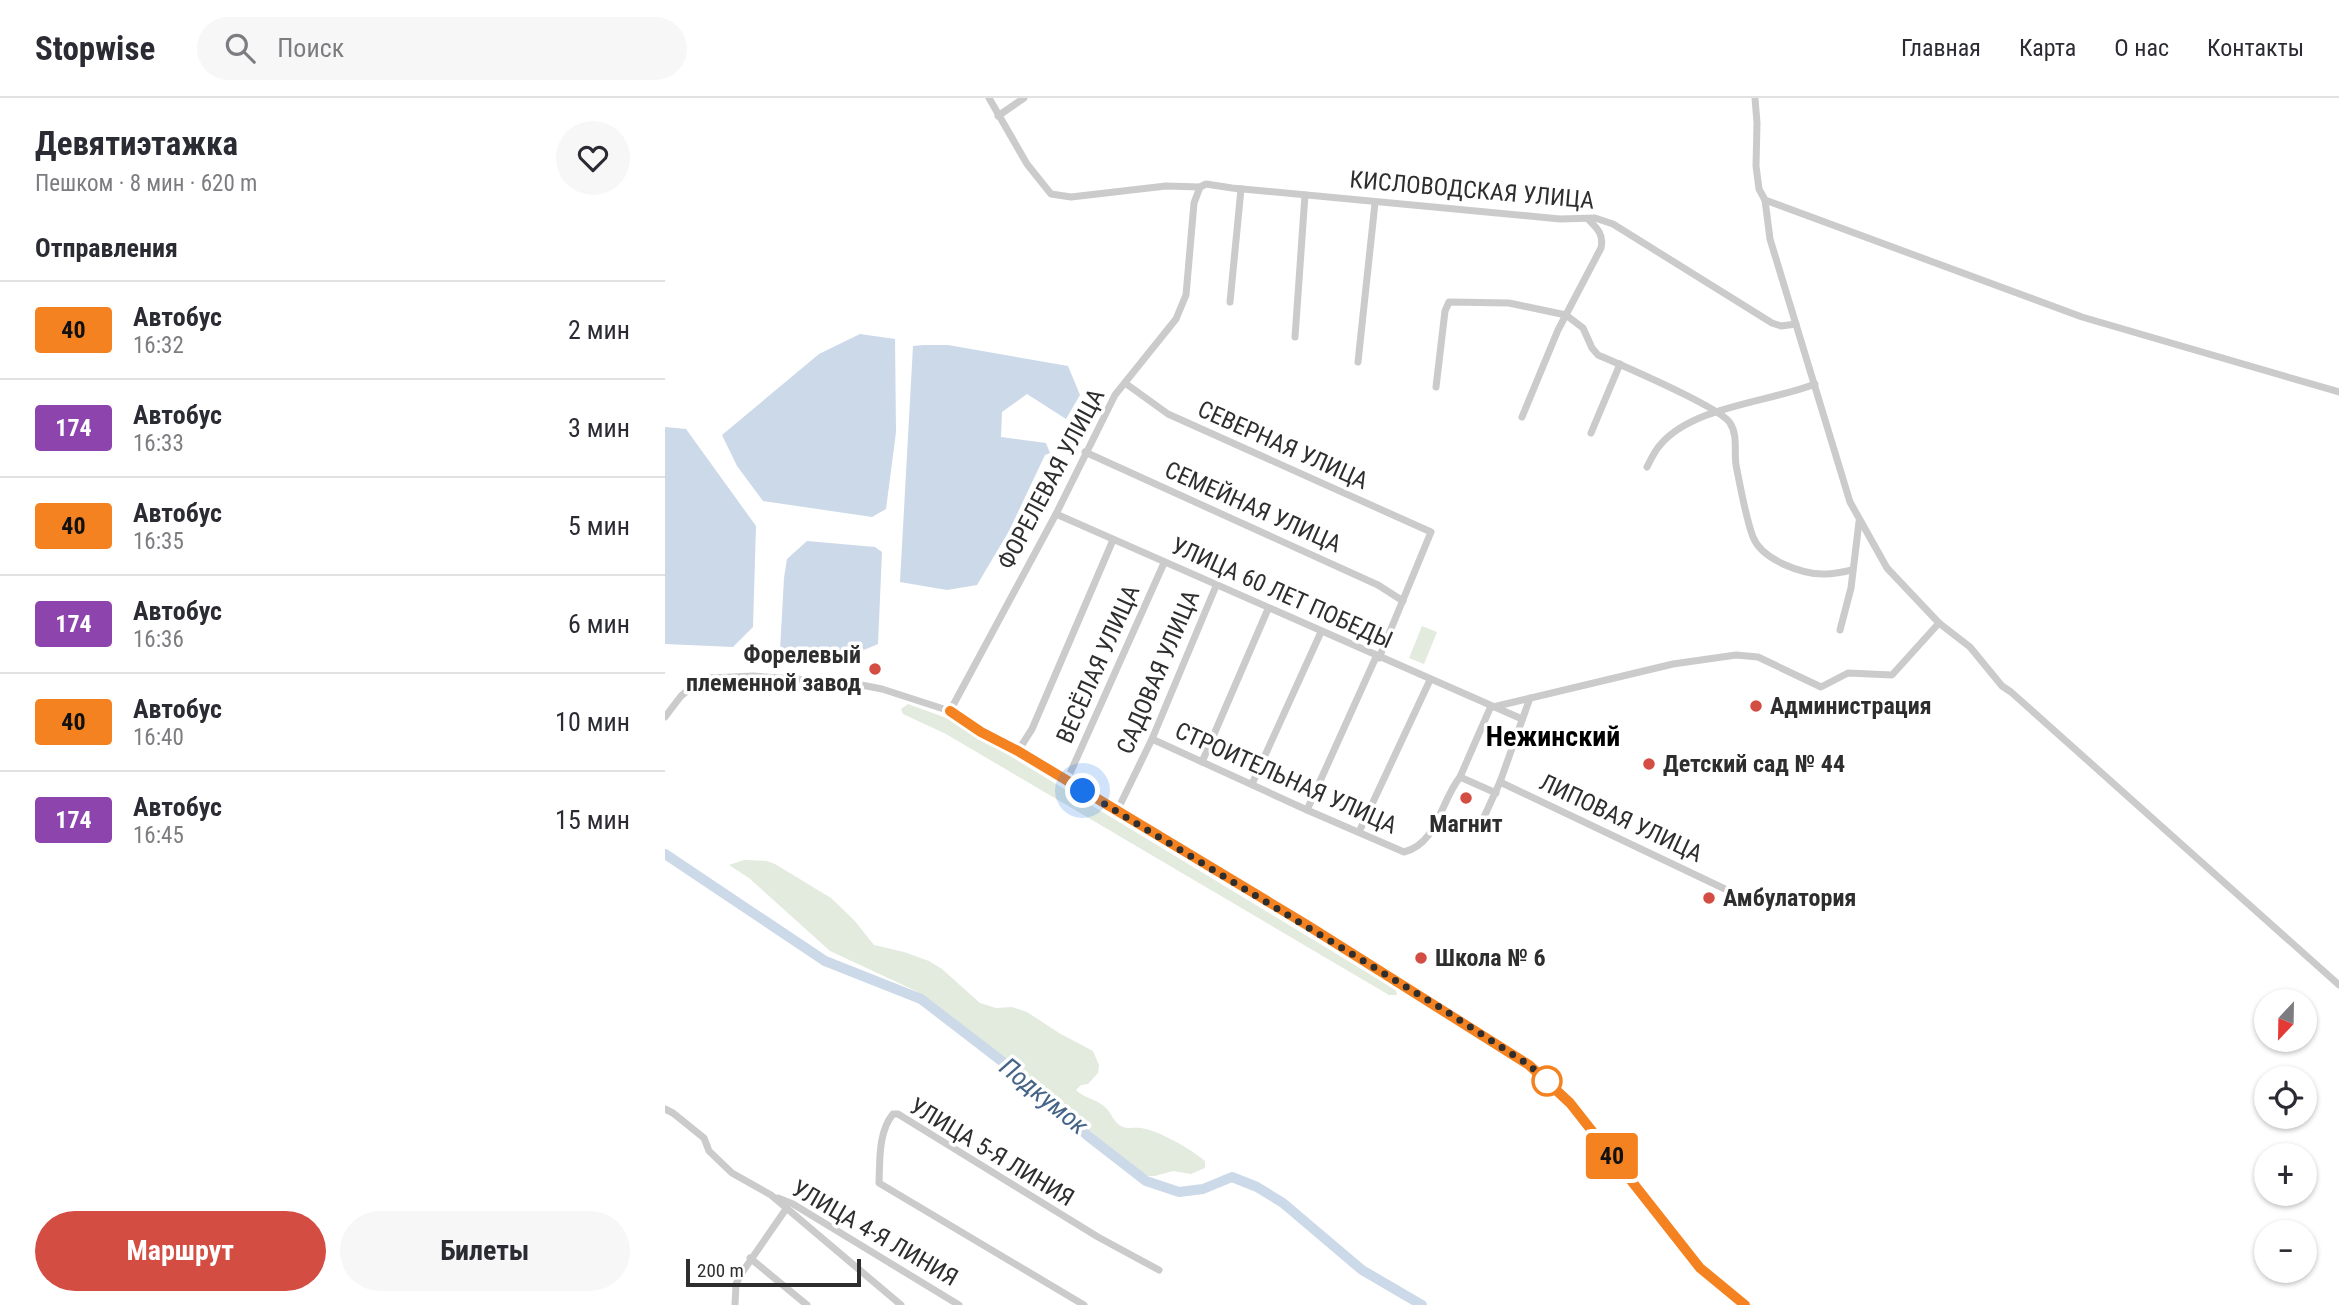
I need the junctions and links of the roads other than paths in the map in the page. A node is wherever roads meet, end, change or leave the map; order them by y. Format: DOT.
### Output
graph roads {
  1 [pos="989,98"];
  2 [pos="1024,98"];
  3 [pos="1755,98"];
  4 [pos="998,116"];
  5 [pos="1201,187"];
  6 [pos="1241,189"];
  7 [pos="1305,195"];
  8 [pos="1765,200"];
  9 [pos="1375,202"];
  10 [pos="1588,219"];
  11 [pos="1230,302"];
  12 [pos="1566,315"];
  13 [pos="1796,324"];
  14 [pos="1295,337"];
  15 [pos="1358,362"];
  16 [pos="1620,364"];
  17 [pos="1125,383"];
  18 [pos="1815,384"];
  19 [pos="1436,387"];
  20 [pos="2339,392"];
  21 [pos="1716,412"];
  22 [pos="1522,417"];
  23 [pos="1591,433"];
  24 [pos="1085,453"];
  25 [pos="1647,467"];
  26 [pos="1056,514"];
  27 [pos="1860,521"];
  28 [pos="1113,540"];
  29 [pos="1164,563"];
  30 [pos="1852,570"];
  31 [pos="1216,586"];
  32 [pos="1403,601"];
  33 [pos="1268,609"];
  34 [pos="1939,623"];
  35 [pos="1840,630"];
  36 [pos="1321,632"];
  37 [pos="1378,657"];
  38 [pos="1430,680"];
  39 [pos="1530,698"];
  40 [pos="1492,706"];
  41 [pos="950,711"];
  42 [pos="665,717"];
  43 [pos="1522,719"];
  44 [pos="1152,739"];
  45 [pos="1018,751"];
  46 [pos="1202,762"];
  47 [pos="1460,777"];
  48 [pos="1067,780"];
  49 [pos="1500,782"];
  50 [pos="1252,784"];
  51 [pos="1496,793"];
  52 [pos="1307,810"];
  53 [pos="1117,811"];
  54 [pos="1484,817"];
  55 [pos="1359,832"];
  56 [pos="1725,889"];
  57 [pos="2339,985"];
  58 [pos="665,1109"];
  59 [pos="771,1195"];
  60 [pos="786,1209"];
  61 [pos="750,1258"];
  62 [pos="1159,1270"];
  63 [pos="735,1305"];
  64 [pos="807,1305"];
  65 [pos="901,1305"];
  66 [pos="959,1305"];
  67 [pos="1084,1305"];
  68 [pos="1745,1305"];
  1 -- 4 [label="street"];
  2 -- 4 [label="street"];
  3 -- 8 [label="street"];
  4 -- 5 [label="street, КИСЛОВОДСКАЯ УЛИЦА"];
  5 -- 6 [label="street, КИСЛОВОДСКАЯ УЛИЦА"];
  5 -- 17 [label="street, ФОРЕЛЕВАЯ УЛИЦА"];
  6 -- 7 [label="street, КИСЛОВОДСКАЯ УЛИЦА"];
  6 -- 11 [label="street"];
  7 -- 9 [label="street, КИСЛОВОДСКАЯ УЛИЦА"];
  7 -- 14 [label="street"];
  8 -- 13 [label="street"];
  8 -- 20 [label="street"];
  9 -- 10 [label="street, КИСЛОВОДСКАЯ УЛИЦА"];
  9 -- 15 [label="street"];
  10 -- 12 [label="street"];
  10 -- 13 [label="street, КИСЛОВОДСКАЯ УЛИЦА"];
  12 -- 16 [label="street"];
  12 -- 19 [label="street"];
  12 -- 22 [label="street"];
  13 -- 18 [label="street"];
  16 -- 21 [label="street"];
  16 -- 23 [label="street"];
  17 -- 24 [label="street, ФОРЕЛЕВАЯ УЛИЦА"];
  17 -- 32 [label="street, СЕВЕРНАЯ УЛИЦА"];
  18 -- 21 [label="street"];
  18 -- 27 [label="street"];
  21 -- 25 [label="street"];
  21 -- 30 [label="street"];
  24 -- 26 [label="street, ФОРЕЛЕВАЯ УЛИЦА"];
  24 -- 32 [label="street, СЕМЕЙНАЯ УЛИЦА"];
  26 -- 28 [label="street, УЛИЦА 60 ЛЕТ ПОБЕДЫ"];
  26 -- 41 [label="street, ФОРЕЛЕВАЯ УЛИЦА"];
  27 -- 30 [label="street"];
  27 -- 34 [label="street"];
  28 -- 29 [label="street, УЛИЦА 60 ЛЕТ ПОБЕДЫ"];
  28 -- 45 [label="street"];
  29 -- 31 [label="street, УЛИЦА 60 ЛЕТ ПОБЕДЫ"];
  29 -- 48 [label="street, ВЕСЁЛАЯ УЛИЦА"];
  30 -- 35 [label="street"];
  31 -- 33 [label="street, УЛИЦА 60 ЛЕТ ПОБЕДЫ"];
  31 -- 44 [label="street, САДОВАЯ УЛИЦА"];
  32 -- 37 [label="street"];
  33 -- 36 [label="street, УЛИЦА 60 ЛЕТ ПОБЕДЫ"];
  33 -- 46 [label="street"];
  34 -- 39 [label="street"];
  34 -- 57 [label="street"];
  36 -- 37 [label="street, УЛИЦА 60 ЛЕТ ПОБЕДЫ"];
  36 -- 50 [label="street"];
  37 -- 38 [label="street, УЛИЦА 60 ЛЕТ ПОБЕДЫ"];
  37 -- 52 [label="street"];
  38 -- 40 [label="street, УЛИЦА 60 ЛЕТ ПОБЕДЫ"];
  38 -- 55 [label="street"];
  39 -- 40 [label="street"];
  39 -- 43 [label="street"];
  40 -- 43 [label="street, УЛИЦА 60 ЛЕТ ПОБЕДЫ"];
  40 -- 47 [label="street"];
  41 -- 42 [label="street"];
  41 -- 45 [label="street"];
  43 -- 49 [label="street"];
  44 -- 46 [label="street, СТРОИТЕЛЬНАЯ УЛИЦА"];
  44 -- 53 [label="street, САДОВАЯ УЛИЦА"];
  45 -- 48 [label="street"];
  46 -- 50 [label="street, СТРОИТЕЛЬНАЯ УЛИЦА"];
  47 -- 51 [label="street"];
  47 -- 55 [label="street, СТРОИТЕЛЬНАЯ УЛИЦА"];
  48 -- 53 [label="street"];
  49 -- 51 [label="street"];
  49 -- 56 [label="street, ЛИПОВАЯ УЛИЦА"];
  50 -- 52 [label="street, СТРОИТЕЛЬНАЯ УЛИЦА"];
  51 -- 54 [label="street"];
  52 -- 55 [label="street, СТРОИТЕЛЬНАЯ УЛИЦА"];
  53 -- 68 [label="street"];
  58 -- 59 [label="street"];
  59 -- 60 [label="street"];
  59 -- 66 [label="street, УЛИЦА 4-Я ЛИНИЯ"];
  60 -- 61 [label="street"];
  60 -- 65 [label="street"];
  61 -- 63 [label="street"];
  61 -- 64 [label="street"];
  62 -- 67 [label="street, УЛИЦА 5-Я ЛИНИЯ"];
}
